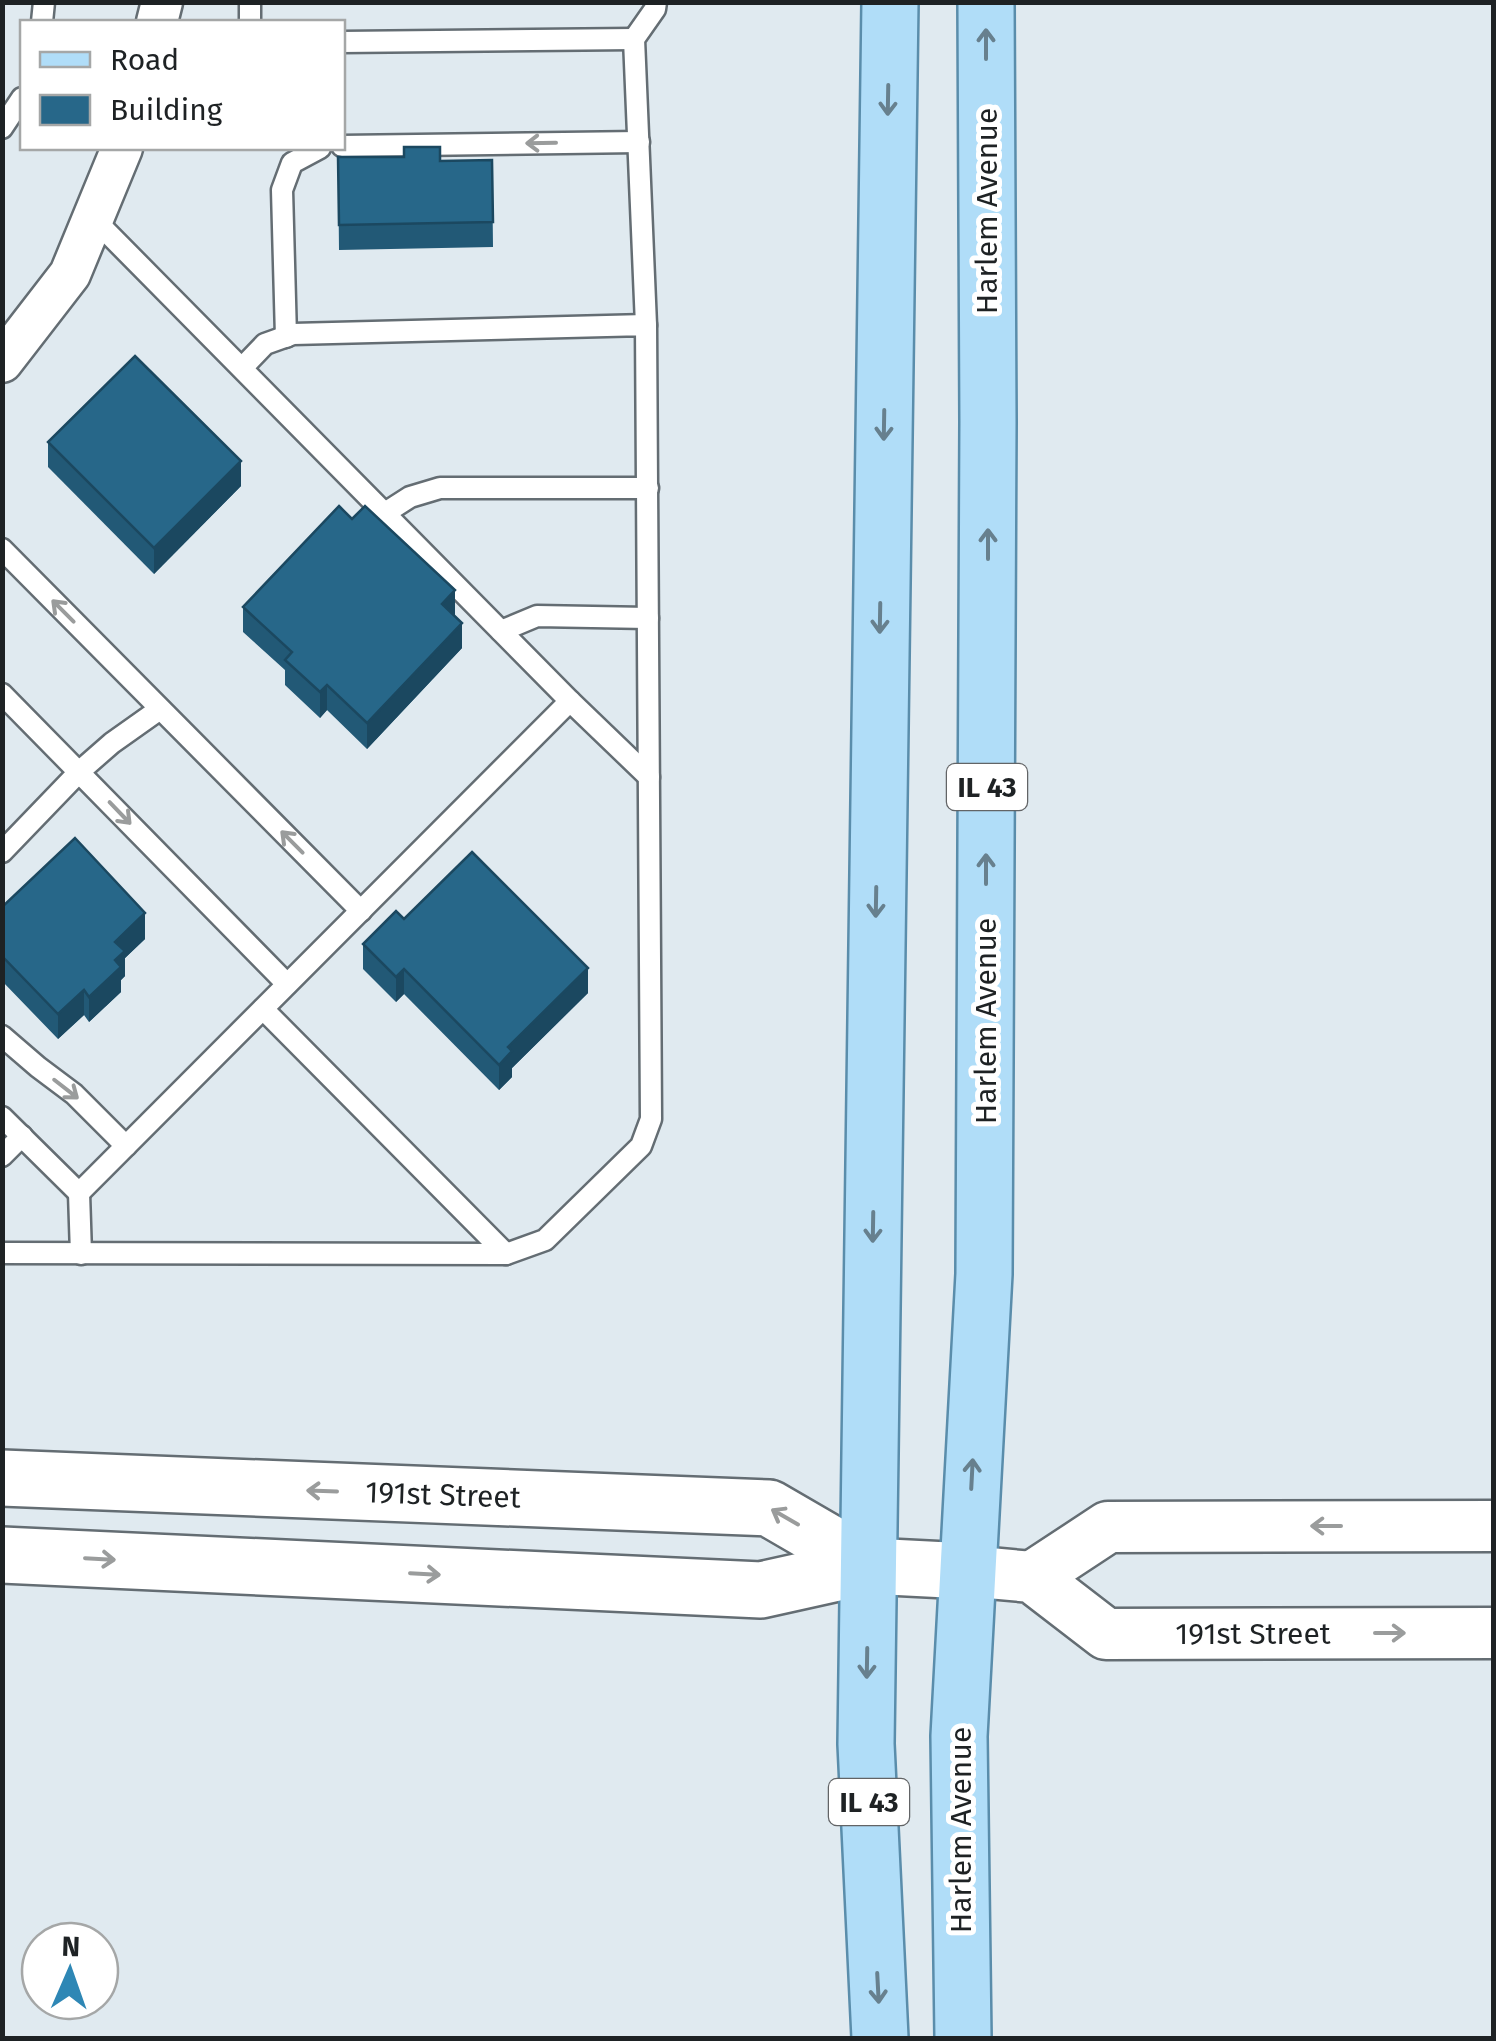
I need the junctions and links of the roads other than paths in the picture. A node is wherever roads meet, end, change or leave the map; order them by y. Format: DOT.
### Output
graph roads {
  1 [pos="656,2"];
  2 [pos="890,2"];
  3 [pos="986,2"];
  4 [pos="634,39"];
  5 [pos="345,42"];
  6 [pos="20,101"];
  7 [pos="2,128"];
  8 [pos="639,142"];
  9 [pos="345,146"];
  10 [pos="121,150"];
  11 [pos="316,150"];
  12 [pos="93,218"];
  13 [pos="646,325"];
  14 [pos="286,337"];
  15 [pos="2,362"];
  16 [pos="242,368"];
  17 [pos="648,488"];
  18 [pos="385,513"];
  19 [pos="2,549"];
  20 [pos="648,618"];
  21 [pos="501,631"];
  22 [pos="2,694"];
  23 [pos="570,700"];
  24 [pos="160,709"];
  25 [pos="80,772"];
  26 [pos="649,777"];
  27 [pos="2,852"];
  28 [pos="360,911"];
  29 [pos="287,984"];
  30 [pos="263,1008"];
  31 [pos="2,1036"];
  32 [pos="2,1117"];
  33 [pos="22,1136"];
  34 [pos="126,1146"];
  35 [pos="2,1156"];
  36 [pos="80,1193"];
  37 [pos="2,1253"];
  38 [pos="80,1254"];
  39 [pos="506,1254"];
  40 [pos="2,1478"];
  41 [pos="1494,1526"];
  42 [pos="2,1555"];
  43 [pos="869,1566"];
  44 [pos="966,1571"];
  45 [pos="1032,1577"];
  46 [pos="1494,1633"];
  47 [pos="880,2038"];
  48 [pos="963,2038"];
  1 -- 4 [label="lane"];
  2 -- 43 [label="main road, IL 43, one-way"];
  44 -- 3 [label="main road, Harlem Avenue / IL 43, one-way"];
  4 -- 5 [label="lane"];
  4 -- 8 [label="lane"];
  6 -- 7 [label="lane"];
  8 -- 9 [label="lane, one-way"];
  8 -- 13 [label="lane"];
  10 -- 12 [label="street"];
  11 -- 14 [label="lane"];
  12 -- 15 [label="street"];
  12 -- 16 [label="lane"];
  13 -- 14 [label="lane"];
  13 -- 17 [label="lane"];
  14 -- 16 [label="lane"];
  16 -- 18 [label="lane"];
  17 -- 18 [label="lane"];
  17 -- 20 [label="lane"];
  18 -- 21 [label="lane"];
  24 -- 19 [label="lane, one-way"];
  20 -- 21 [label="lane"];
  20 -- 26 [label="lane"];
  21 -- 23 [label="lane"];
  22 -- 25 [label="lane"];
  23 -- 26 [label="lane"];
  23 -- 28 [label="lane"];
  24 -- 25 [label="lane"];
  28 -- 24 [label="lane, one-way"];
  25 -- 27 [label="lane"];
  25 -- 29 [label="lane, one-way"];
  26 -- 39 [label="lane"];
  28 -- 29 [label="lane"];
  29 -- 30 [label="lane"];
  30 -- 34 [label="lane"];
  30 -- 39 [label="lane"];
  31 -- 34 [label="lane, one-way"];
  32 -- 33 [label="lane"];
  33 -- 35 [label="lane"];
  33 -- 36 [label="lane"];
  34 -- 36 [label="lane"];
  36 -- 38 [label="lane"];
  37 -- 38 [label="lane"];
  38 -- 39 [label="lane"];
  43 -- 40 [label="main road, 191st Street, one-way"];
  41 -- 45 [label="street, one-way"];
  42 -- 43 [label="main road, 191st Street, one-way"];
  43 -- 44 [label="main road, 191st Street"];
  43 -- 47 [label="main road, IL 43, one-way"];
  44 -- 45 [label="street, 191st Street"];
  44 -- 48 [label="main road, Harlem Avenue / IL 43"];
  45 -- 46 [label="street, 191st Street, one-way"];
}
